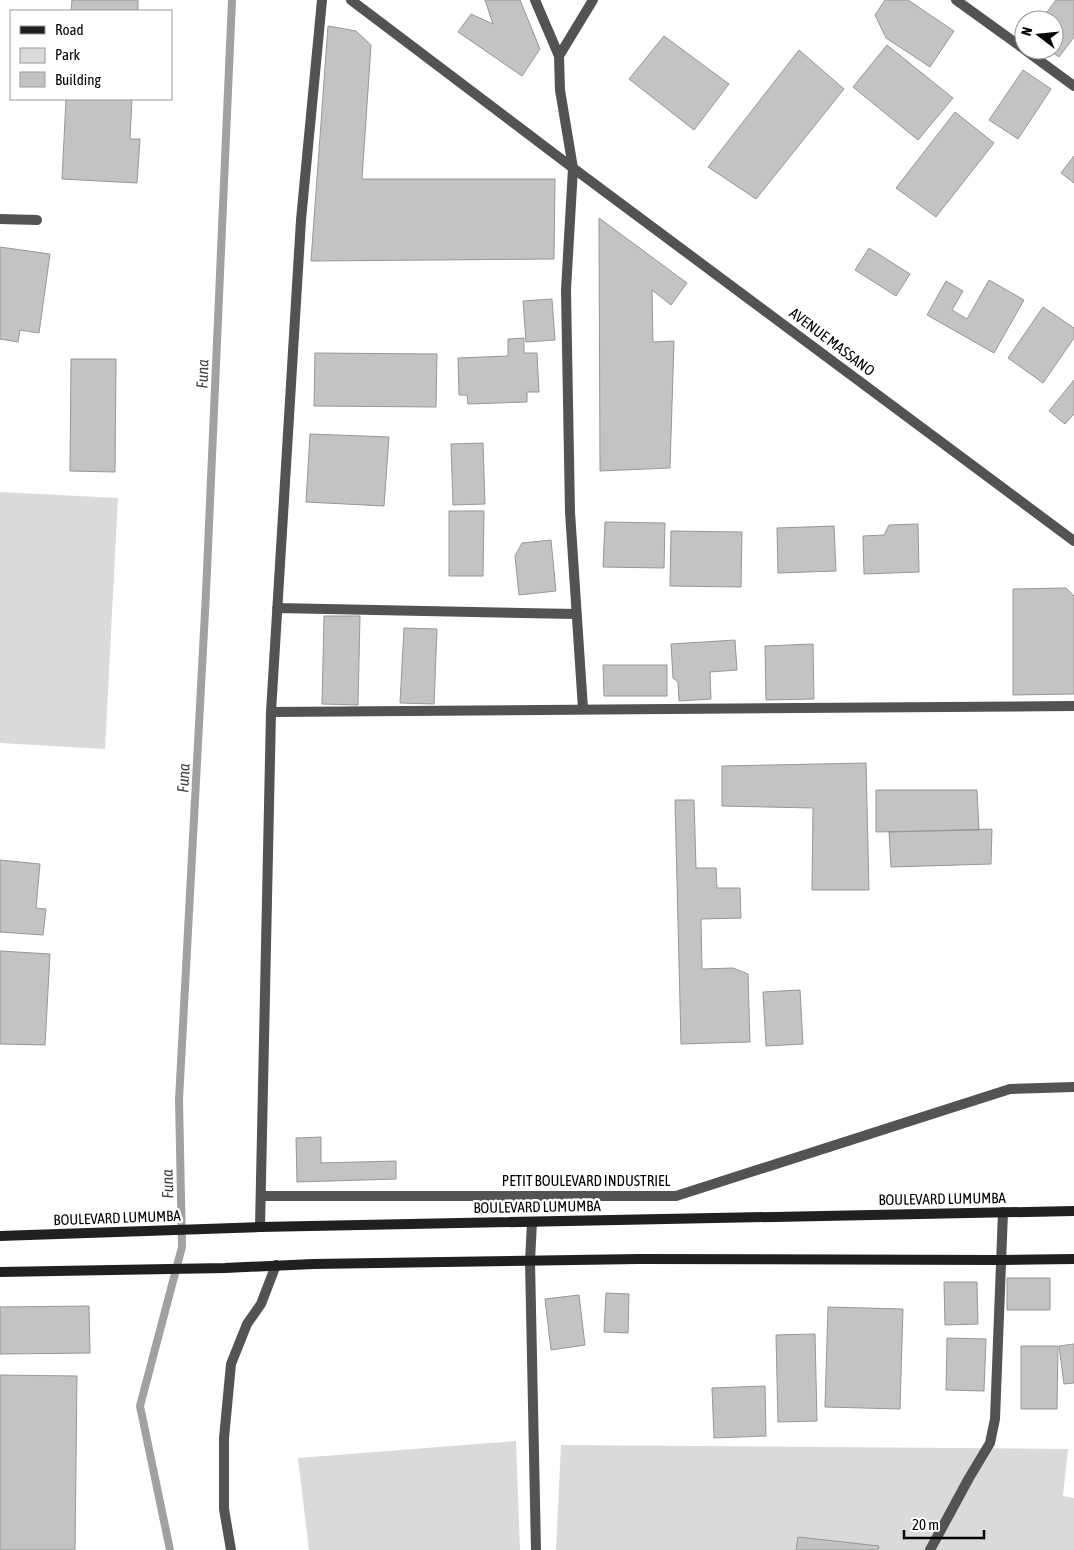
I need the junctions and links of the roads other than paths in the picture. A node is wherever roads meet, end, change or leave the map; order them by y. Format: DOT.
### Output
graph roads {
  1 [pos="322,0"];
  2 [pos="351,0"];
  3 [pos="535,0"];
  4 [pos="593,0"];
  5 [pos="956,0"];
  6 [pos="1014,43"];
  7 [pos="559,56"];
  8 [pos="1038,60"];
  9 [pos="1074,86"];
  10 [pos="573,168"];
  11 [pos="0,219"];
  12 [pos="37,220"];
  13 [pos="1074,541"];
  14 [pos="277,608"];
  15 [pos="576,614"];
  16 [pos="1074,706"];
  17 [pos="583,709"];
  18 [pos="271,712"];
  19 [pos="1074,1087"];
  20 [pos="262,1196"];
  21 [pos="1074,1211"];
  22 [pos="1002,1212"];
  23 [pos="532,1222"];
  24 [pos="260,1227"];
  25 [pos="0,1236"];
  26 [pos="1074,1259"];
  27 [pos="1002,1260"];
  28 [pos="530,1261"];
  29 [pos="276,1266"];
  30 [pos="0,1272"];
  31 [pos="231,1550"];
  32 [pos="536,1550"];
  33 [pos="930,1550"];
  1 -- 14 [label="street"];
  2 -- 10 [label="street, AVENUE MASSANO"];
  3 -- 7 [label="street"];
  4 -- 7 [label="street"];
  5 -- 6 [label="street"];
  7 -- 10 [label="street"];
  8 -- 9 [label="street"];
  10 -- 13 [label="street, AVENUE MASSANO"];
  10 -- 15 [label="street"];
  11 -- 12 [label="street"];
  14 -- 15 [label="street"];
  14 -- 18 [label="street"];
  15 -- 17 [label="street"];
  16 -- 17 [label="street"];
  17 -- 18 [label="street"];
  18 -- 20 [label="street"];
  19 -- 20 [label="street, PETIT BOULEVARD INDUSTRIEL"];
  20 -- 24 [label="street"];
  21 -- 22 [label="main road, BOULEVARD LUMUMBA"];
  22 -- 23 [label="main road, BOULEVARD LUMUMBA"];
  22 -- 27 [label="street"];
  23 -- 24 [label="main road, BOULEVARD LUMUMBA"];
  23 -- 28 [label="street"];
  24 -- 25 [label="main road, BOULEVARD LUMUMBA"];
  26 -- 27 [label="main road"];
  27 -- 28 [label="main road"];
  27 -- 33 [label="street"];
  28 -- 29 [label="main road"];
  28 -- 32 [label="street"];
  29 -- 30 [label="main road"];
  29 -- 31 [label="street"];
}
